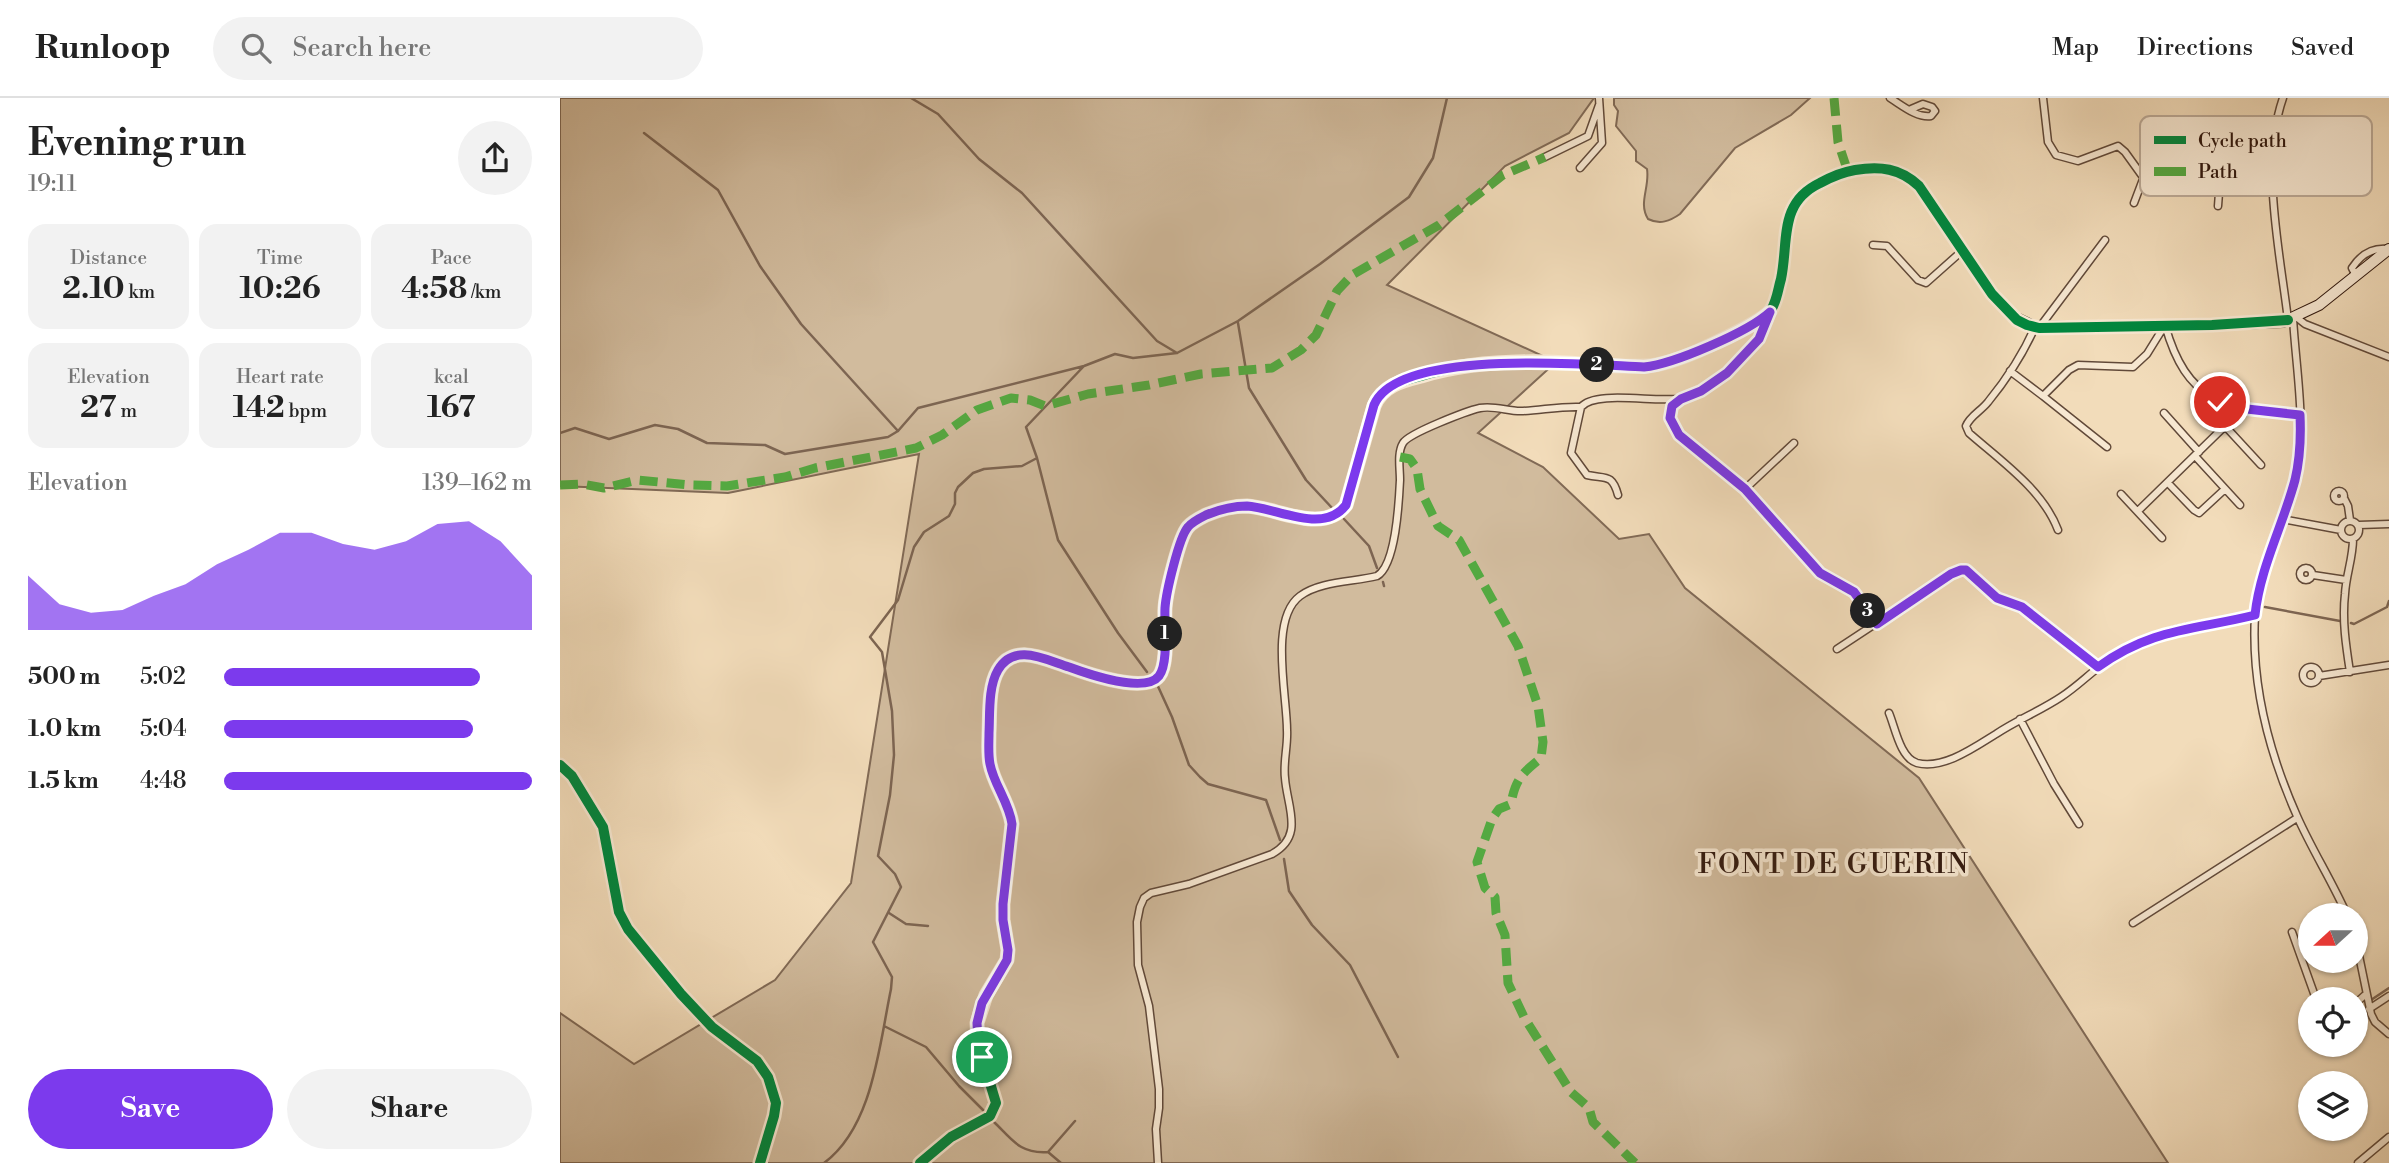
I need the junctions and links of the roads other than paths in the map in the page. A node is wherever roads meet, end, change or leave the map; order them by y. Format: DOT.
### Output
graph roads {
  1 [pos="1890,98"];
  2 [pos="2043,98"];
  3 [pos="2283,98"];
  4 [pos="1599,102"];
  5 [pos="1909,110"];
  6 [pos="2277,116"];
  7 [pos="1545,157"];
  8 [pos="1580,168"];
  9 [pos="2140,173"];
  10 [pos="2140,186"];
  11 [pos="2219,196"];
  12 [pos="2274,196"];
  13 [pos="2134,203"];
  14 [pos="2218,206"];
  15 [pos="2105,240"];
  16 [pos="1873,245"];
  17 [pos="2389,249"];
  18 [pos="1962,251"];
  19 [pos="1770,312"];
  20 [pos="2292,318"];
  21 [pos="2165,325"];
  22 [pos="2037,328"];
  23 [pos="2168,337"];
  24 [pos="2158,339"];
  25 [pos="2389,357"];
  26 [pos="2010,371"];
  27 [pos="2043,396"];
  28 [pos="1681,399"];
  29 [pos="1581,407"];
  30 [pos="2238,408"];
  31 [pos="2164,413"];
  32 [pos="2300,415"];
  33 [pos="2225,426"];
  34 [pos="1794,443"];
  35 [pos="2107,447"];
  36 [pos="2197,454"];
  37 [pos="2261,465"];
  38 [pos="2168,483"];
  39 [pos="1745,489"];
  40 [pos="2225,489"];
  41 [pos="2122,494"];
  42 [pos="1618,495"];
  43 [pos="2344,498"];
  44 [pos="2241,505"];
  45 [pos="2138,512"];
  46 [pos="2282,520"];
  47 [pos="2350,520"];
  48 [pos="2389,524"];
  49 [pos="2359,526"];
  50 [pos="2058,530"];
  51 [pos="2341,530"];
  52 [pos="2162,538"];
  53 [pos="2353,539"];
  54 [pos="2313,575"];
  55 [pos="2346,580"];
  56 [pos="2255,615"];
  57 [pos="1877,624"];
  58 [pos="1837,649"];
  59 [pos="2389,666"];
  60 [pos="2098,667"];
  61 [pos="2350,672"];
  62 [pos="2319,676"];
  63 [pos="1889,713"];
  64 [pos="2020,719"];
  65 [pos="560,765"];
  66 [pos="2297,818"];
  67 [pos="2079,824"];
  68 [pos="2341,903"];
  69 [pos="2133,923"];
  70 [pos="2292,932"];
  71 [pos="2312,987"];
  72 [pos="2389,996"];
  73 [pos="2368,1006"];
  74 [pos="2369,1009"];
  75 [pos="2389,1034"];
  76 [pos="2389,1137"];
  77 [pos="760,1163"];
  78 [pos="920,1163"];
  79 [pos="1158,1163"];
  80 [pos="2358,1163"];
  1 -- 5 [label="street"];
  2 -- 9 [label="street"];
  3 -- 6 [label="street"];
  4 -- 7 [label="street"];
  4 -- 8 [label="street"];
  10 -- 13 [label="street"];
  11 -- 14 [label="street"];
  12 -- 20 [label="street"];
  15 -- 22 [label="street"];
  16 -- 18 [label="street"];
  17 -- 20 [label="street"];
  18 -- 19 [label="street"];
  18 -- 22 [label="street"];
  19 -- 28 [label="street"];
  19 -- 78 [label="street"];
  20 -- 21 [label="street"];
  20 -- 25 [label="street"];
  20 -- 32 [label="street"];
  21 -- 22 [label="street"];
  21 -- 23 [label="street"];
  21 -- 24 [label="street"];
  22 -- 26 [label="street"];
  23 -- 24 [label="street"];
  23 -- 30 [label="street"];
  24 -- 27 [label="street"];
  26 -- 27 [label="street"];
  26 -- 50 [label="street"];
  27 -- 35 [label="street"];
  28 -- 29 [label="street"];
  28 -- 39 [label="street"];
  29 -- 42 [label="street"];
  29 -- 79 [label="street"];
  30 -- 32 [label="street"];
  30 -- 33 [label="street"];
  31 -- 36 [label="street"];
  32 -- 46 [label="street"];
  33 -- 36 [label="street"];
  33 -- 37 [label="street"];
  34 -- 39 [label="street"];
  36 -- 38 [label="street"];
  36 -- 40 [label="street"];
  38 -- 40 [label="street"];
  38 -- 45 [label="street"];
  39 -- 57 [label="street"];
  40 -- 44 [label="street"];
  41 -- 45 [label="street"];
  43 -- 47 [label="street"];
  45 -- 52 [label="street"];
  46 -- 51 [label="street"];
  46 -- 56 [label="street"];
  47 -- 49 [label="street"];
  47 -- 51 [label="street"];
  48 -- 49 [label="street"];
  49 -- 53 [label="street"];
  51 -- 53 [label="street"];
  53 -- 55 [label="street"];
  54 -- 55 [label="street"];
  55 -- 61 [label="street"];
  56 -- 60 [label="street"];
  56 -- 66 [label="street"];
  57 -- 58 [label="street"];
  57 -- 60 [label="street"];
  59 -- 61 [label="street"];
  60 -- 64 [label="street"];
  61 -- 62 [label="street"];
  63 -- 64 [label="street"];
  64 -- 67 [label="street"];
  65 -- 77 [label="street"];
  66 -- 68 [label="street"];
  66 -- 69 [label="street"];
  70 -- 71 [label="street"];
  72 -- 74 [label="street"];
  73 -- 74 [label="street"];
  74 -- 75 [label="street"];
  76 -- 80 [label="street"];
}
